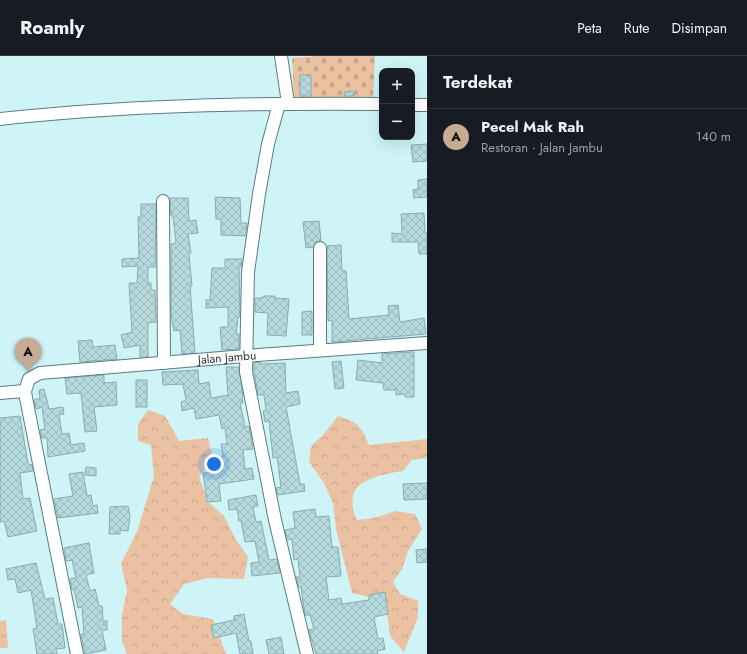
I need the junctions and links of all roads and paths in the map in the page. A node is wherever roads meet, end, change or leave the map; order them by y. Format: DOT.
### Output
graph roads {
  1 [pos="281,56"];
  2 [pos="283,104"];
  3 [pos="379,104"];
  4 [pos="415,105"];
  5 [pos="427,105"];
  6 [pos="0,119"];
  7 [pos="163,201"];
  8 [pos="320,248"];
  9 [pos="427,343"];
  10 [pos="320,350"];
  11 [pos="245,356"];
  12 [pos="164,363"];
  13 [pos="25,391"];
  14 [pos="0,393"];
  15 [pos="77,654"];
  16 [pos="307,654"];
  1 -- 2 [label="street"];
  2 -- 3 [label="street"];
  2 -- 6 [label="street"];
  2 -- 11 [label="street"];
  4 -- 5 [label="street"];
  7 -- 12 [label="street"];
  8 -- 10 [label="street"];
  9 -- 10 [label="street, Jalan Jambu"];
  10 -- 11 [label="street, Jalan Jambu"];
  11 -- 12 [label="street, Jalan Jambu"];
  11 -- 16 [label="street"];
  12 -- 13 [label="street, Jalan Jambu"];
  13 -- 14 [label="street"];
  13 -- 15 [label="street"];
}
